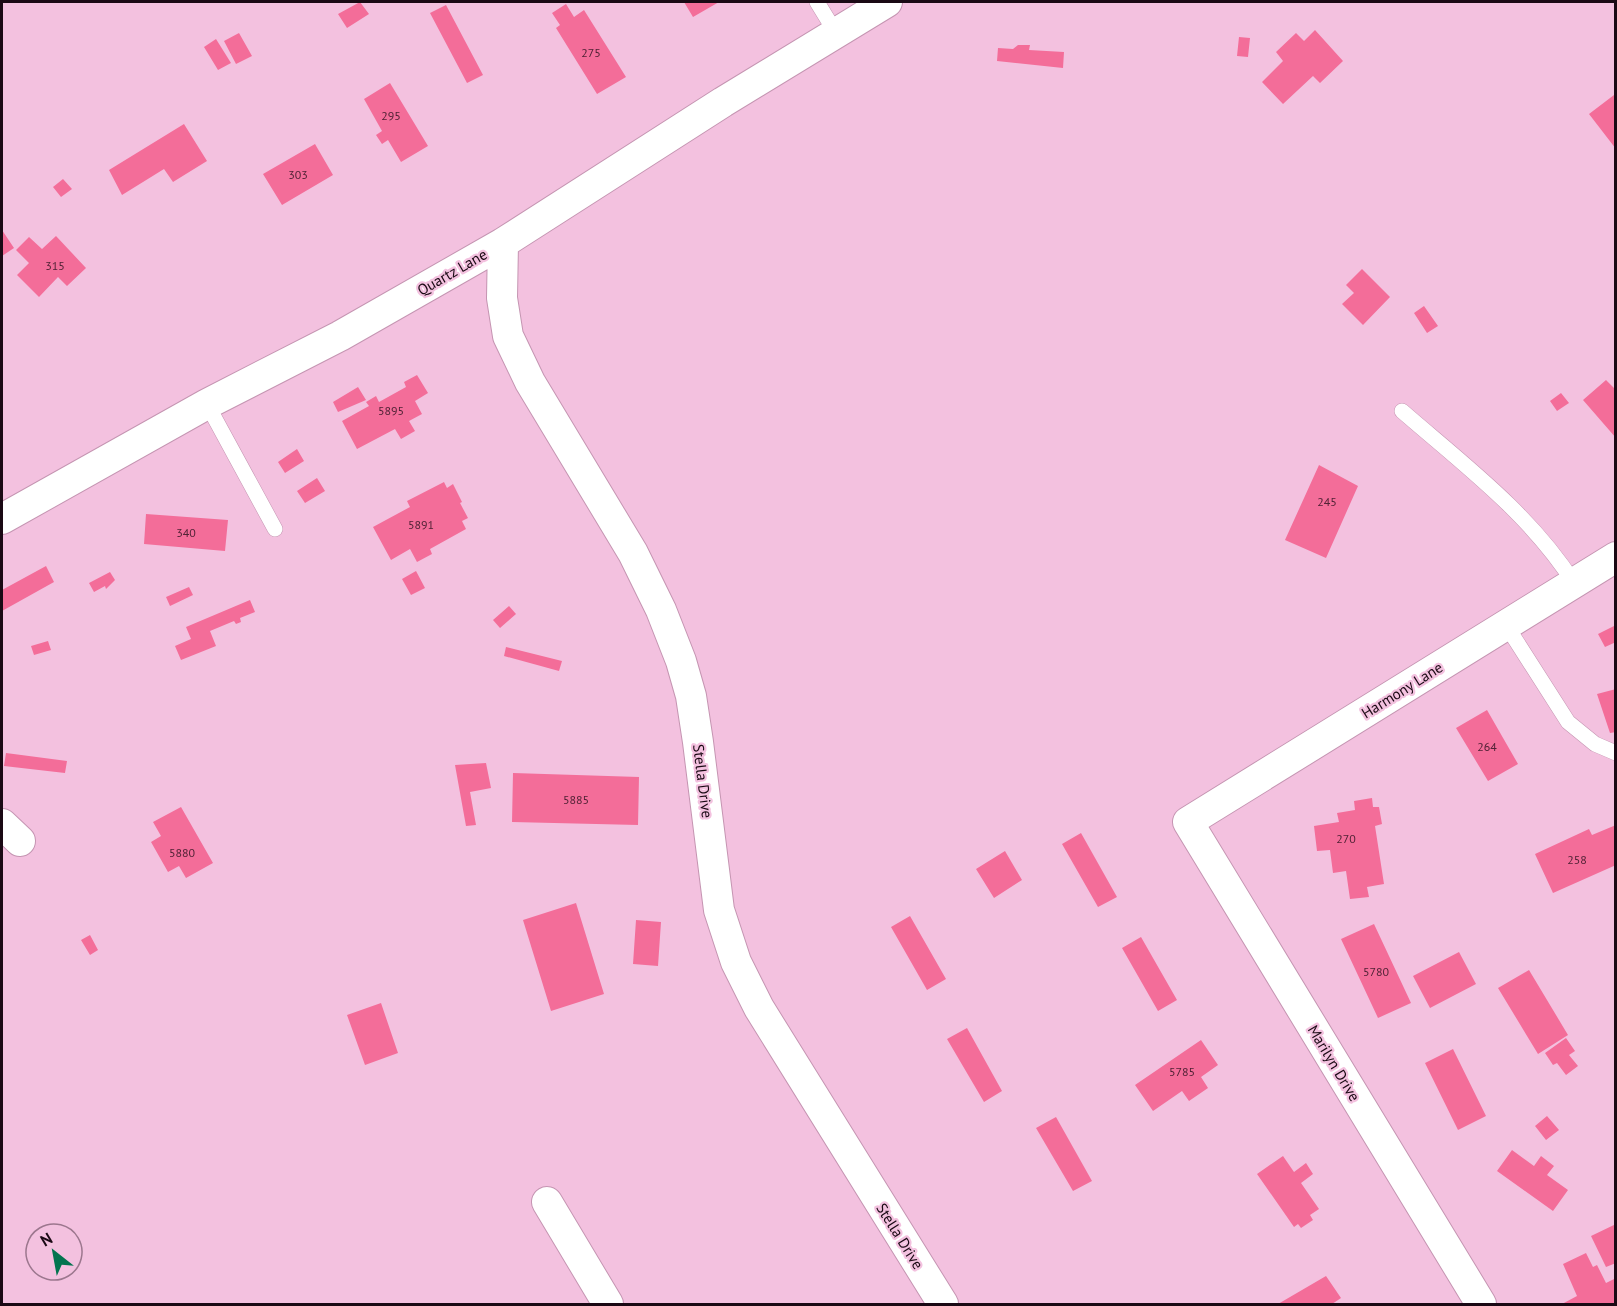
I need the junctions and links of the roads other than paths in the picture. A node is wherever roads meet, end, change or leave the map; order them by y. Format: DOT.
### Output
graph roads {
  1 [pos="817,2"];
  2 [pos="887,2"];
  3 [pos="837,33"];
  4 [pos="503,243"];
  5 [pos="207,404"];
  6 [pos="1402,411"];
  7 [pos="2,519"];
  8 [pos="275,530"];
  9 [pos="1612,564"];
  10 [pos="1574,583"];
  11 [pos="1506,625"];
  12 [pos="1616,753"];
  13 [pos="1188,822"];
  14 [pos="547,1202"];
  15 [pos="608,1305"];
  16 [pos="943,1305"];
  17 [pos="1480,1305"];
  1 -- 3 [label="lane"];
  2 -- 3 [label="street, Quartz Lane"];
  3 -- 4 [label="street, Quartz Lane"];
  4 -- 5 [label="street, Quartz Lane"];
  4 -- 16 [label="street, Stella Drive"];
  5 -- 7 [label="street, Quartz Lane"];
  5 -- 8 [label="lane"];
  6 -- 10 [label="lane"];
  9 -- 10 [label="street, Harmony Lane"];
  10 -- 11 [label="street, Harmony Lane"];
  11 -- 12 [label="lane"];
  11 -- 13 [label="street, Harmony Lane"];
  13 -- 17 [label="street, Marilyn Drive"];
  14 -- 15 [label="street"];
}
